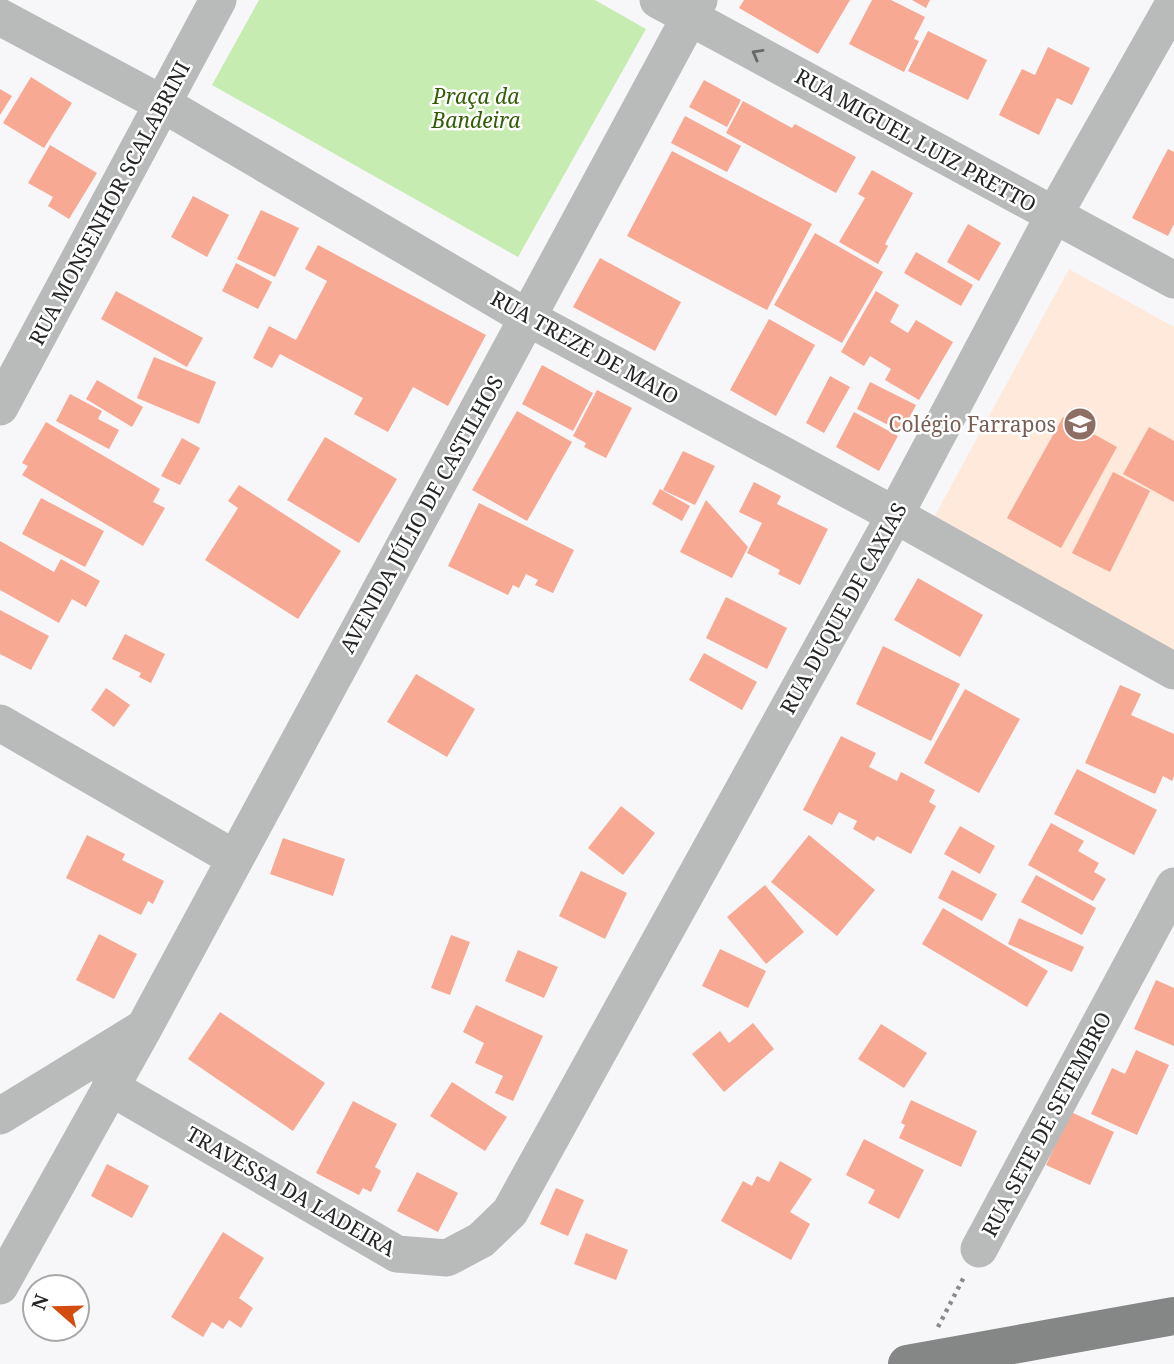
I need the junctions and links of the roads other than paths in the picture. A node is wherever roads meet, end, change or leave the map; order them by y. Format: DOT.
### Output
graph roads {
  1 [pos="218,0"];
  2 [pos="658,0"];
  3 [pos="1174,4"];
  4 [pos="694,9"];
  5 [pos="0,17"];
  6 [pos="162,103"];
  7 [pos="1054,215"];
  8 [pos="1174,280"];
  9 [pos="528,318"];
  10 [pos="0,407"];
  11 [pos="895,515"];
  12 [pos="1174,671"];
  13 [pos="0,723"];
  14 [pos="234,858"];
  15 [pos="1174,886"];
  16 [pos="144,1028"];
  17 [pos="110,1087"];
  18 [pos="0,1116"];
  19 [pos="510,1212"];
  20 [pos="979,1249"];
  21 [pos="0,1286"];
  22 [pos="1174,1315"];
  23 [pos="915,1363"];
  1 -- 6 [label="street, RUA MONSENHOR SCALABRINI"];
  2 -- 4 [label="street, RUA MIGUEL LUIZ PRETTO"];
  3 -- 7 [label="street, RUA DUQUE DE CAXIAS"];
  7 -- 4 [label="street, RUA MIGUEL LUIZ PRETTO, one-way"];
  4 -- 9 [label="street, AVENIDA JÚLIO DE CASTILHOS"];
  5 -- 6 [label="street, RUA TREZE DE MAIO"];
  6 -- 9 [label="street, RUA TREZE DE MAIO"];
  6 -- 10 [label="street, RUA MONSENHOR SCALABRINI"];
  7 -- 8 [label="street, RUA MIGUEL LUIZ PRETTO"];
  7 -- 11 [label="street, RUA DUQUE DE CAXIAS"];
  9 -- 11 [label="street, RUA TREZE DE MAIO"];
  9 -- 14 [label="street, AVENIDA JÚLIO DE CASTILHOS"];
  11 -- 12 [label="street, RUA TREZE DE MAIO"];
  11 -- 19 [label="street, RUA DUQUE DE CAXIAS"];
  13 -- 14 [label="street"];
  14 -- 16 [label="street, AVENIDA JÚLIO DE CASTILHOS"];
  15 -- 20 [label="street, RUA SETE DE SETEMBRO"];
  16 -- 17 [label="street, AVENIDA JÚLIO DE CASTILHOS"];
  16 -- 18 [label="street"];
  17 -- 19 [label="street, TRAVESSA DA LADEIRA"];
  17 -- 21 [label="street, AVENIDA JÚLIO DE CASTILHOS"];
  22 -- 23 [label="main road"];
}
